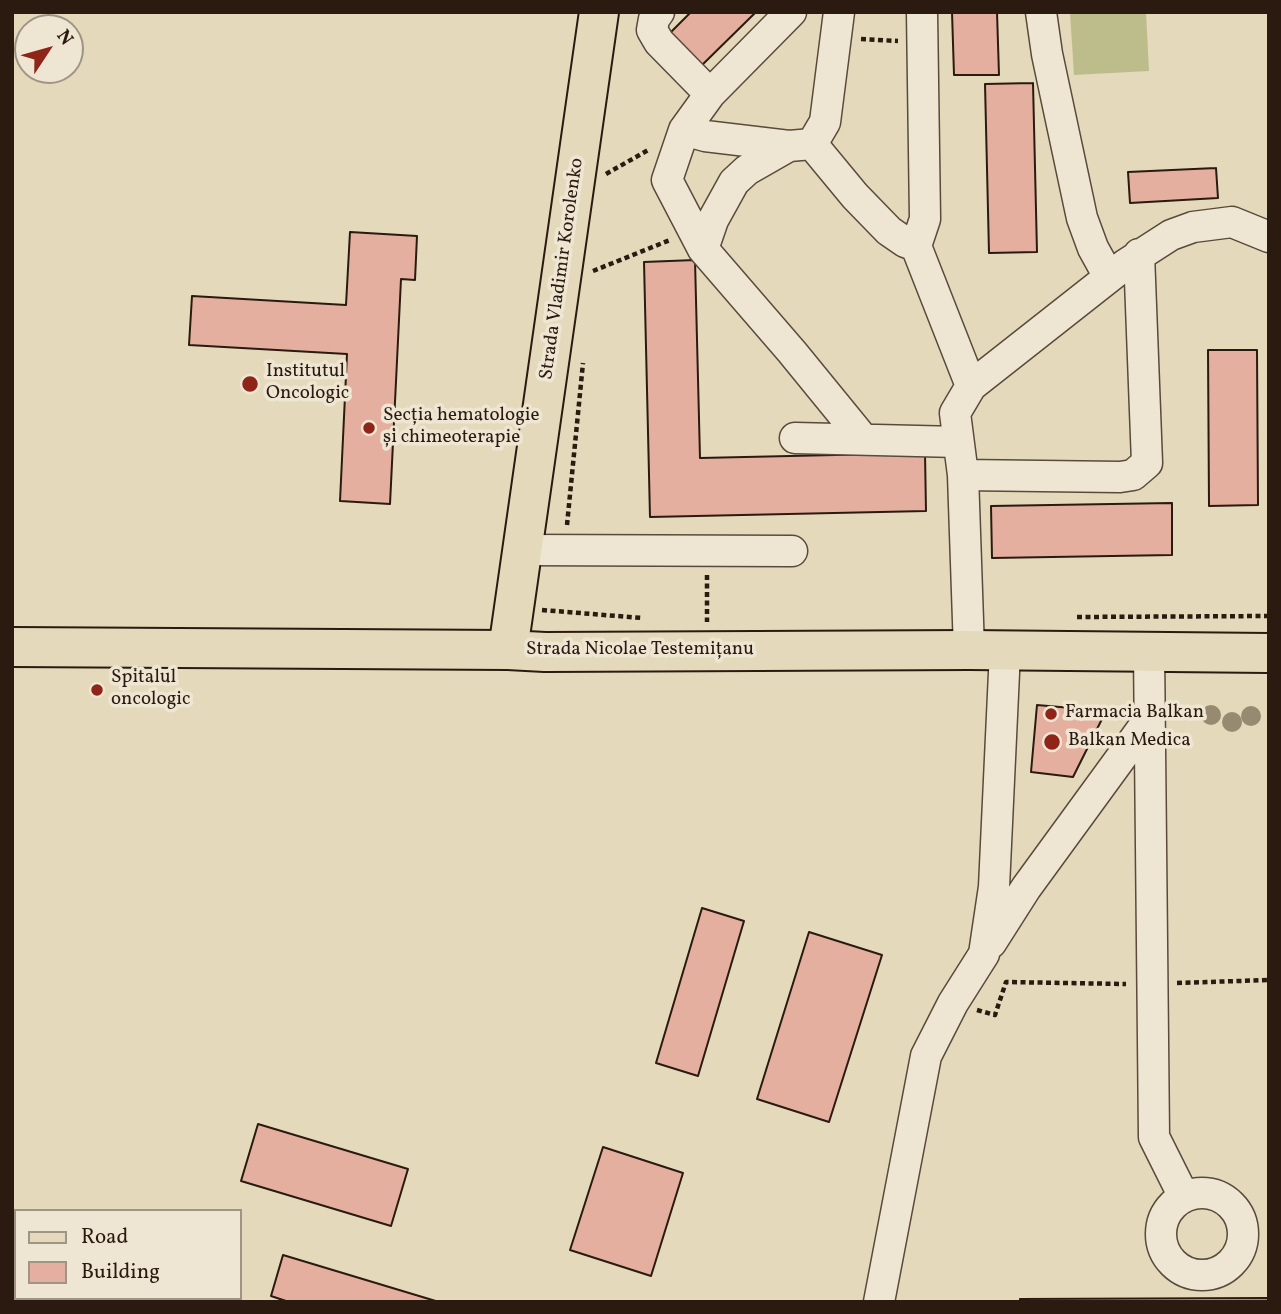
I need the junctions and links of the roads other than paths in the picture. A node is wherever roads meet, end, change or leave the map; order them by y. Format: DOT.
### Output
graph roads {
  1 [pos="599,12"];
  2 [pos="659,12"];
  3 [pos="790,12"];
  4 [pos="922,12"];
  5 [pos="1041,12"];
  6 [pos="838,25"];
  7 [pos="710,94"];
  8 [pos="684,130"];
  9 [pos="801,145"];
  10 [pos="1269,237"];
  11 [pos="698,240"];
  12 [pos="916,246"];
  13 [pos="1139,254"];
  14 [pos="1109,277"];
  15 [pos="971,386"];
  16 [pos="795,438"];
  17 [pos="863,439"];
  18 [pos="958,442"];
  19 [pos="963,475"];
  20 [pos="521,550"];
  21 [pos="792,551"];
  22 [pos="12,647"];
  23 [pos="508,650"];
  24 [pos="987,651"];
  25 [pos="1149,651"];
  26 [pos="1269,653"];
  27 [pos="1150,718"];
  28 [pos="984,954"];
  29 [pos="1184,1196"];
  30 [pos="879,1302"];
  1 -- 20 [label="main road, Strada Vladimir Korolenko"];
  2 -- 7 [label="lane"];
  3 -- 7 [label="lane"];
  4 -- 12 [label="lane"];
  5 -- 14 [label="lane"];
  6 -- 9 [label="lane"];
  7 -- 8 [label="lane"];
  8 -- 9 [label="lane"];
  8 -- 11 [label="lane"];
  9 -- 11 [label="lane"];
  9 -- 12 [label="lane"];
  10 -- 13 [label="lane"];
  11 -- 17 [label="lane"];
  12 -- 15 [label="lane"];
  13 -- 14 [label="lane"];
  13 -- 19 [label="lane"];
  14 -- 15 [label="lane"];
  15 -- 18 [label="lane"];
  16 -- 17 [label="lane"];
  17 -- 18 [label="lane"];
  18 -- 19 [label="lane"];
  19 -- 24 [label="lane"];
  20 -- 21 [label="lane"];
  20 -- 23 [label="main road, Strada Vladimir Korolenko"];
  22 -- 23 [label="main road, Strada Nicolae Testemițanu"];
  23 -- 24 [label="main road, Strada Nicolae Testemițanu"];
  24 -- 25 [label="main road, Strada Nicolae Testemițanu"];
  24 -- 28 [label="lane"];
  25 -- 26 [label="main road, Strada Nicolae Testemițanu"];
  25 -- 27 [label="lane"];
  27 -- 28 [label="lane"];
  27 -- 29 [label="lane"];
  28 -- 30 [label="lane"];
}
